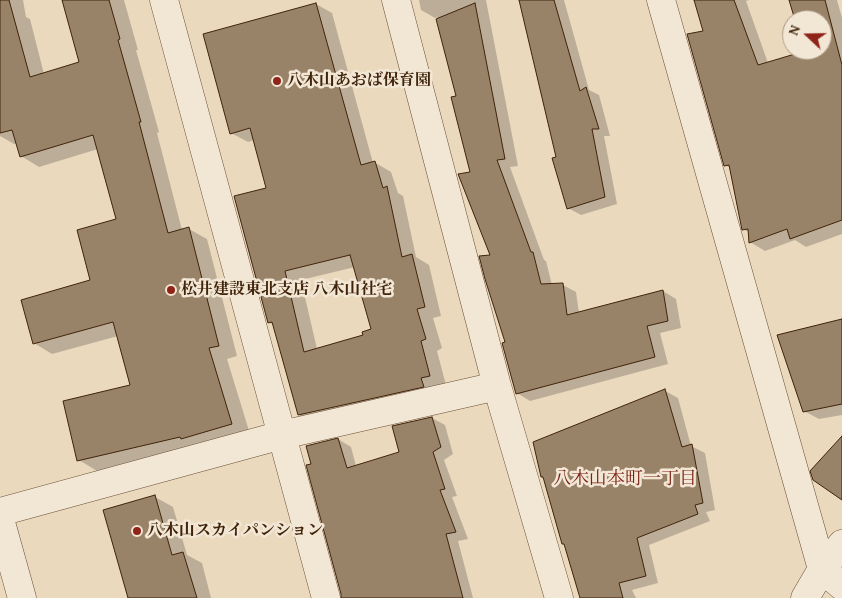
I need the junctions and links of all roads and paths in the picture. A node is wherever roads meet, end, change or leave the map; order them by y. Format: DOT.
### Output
graph roads {
  1 [pos="164,0"];
  2 [pos="396,0"];
  3 [pos="661,0"];
  4 [pos="497,386"];
  5 [pos="282,435"];
  6 [pos="0,512"];
  7 [pos="0,519"];
  8 [pos="842,544"];
  9 [pos="832,577"];
  10 [pos="22,598"];
  11 [pos="326,598"];
  12 [pos="559,598"];
  13 [pos="805,598"];
  1 -- 5 [label="street"];
  2 -- 4 [label="street"];
  3 -- 9 [label="street"];
  4 -- 5 [label="street"];
  4 -- 12 [label="street"];
  5 -- 6 [label="street"];
  5 -- 11 [label="street"];
  7 -- 10 [label="street"];
  8 -- 9 [label="street"];
  9 -- 13 [label="street"];
}
